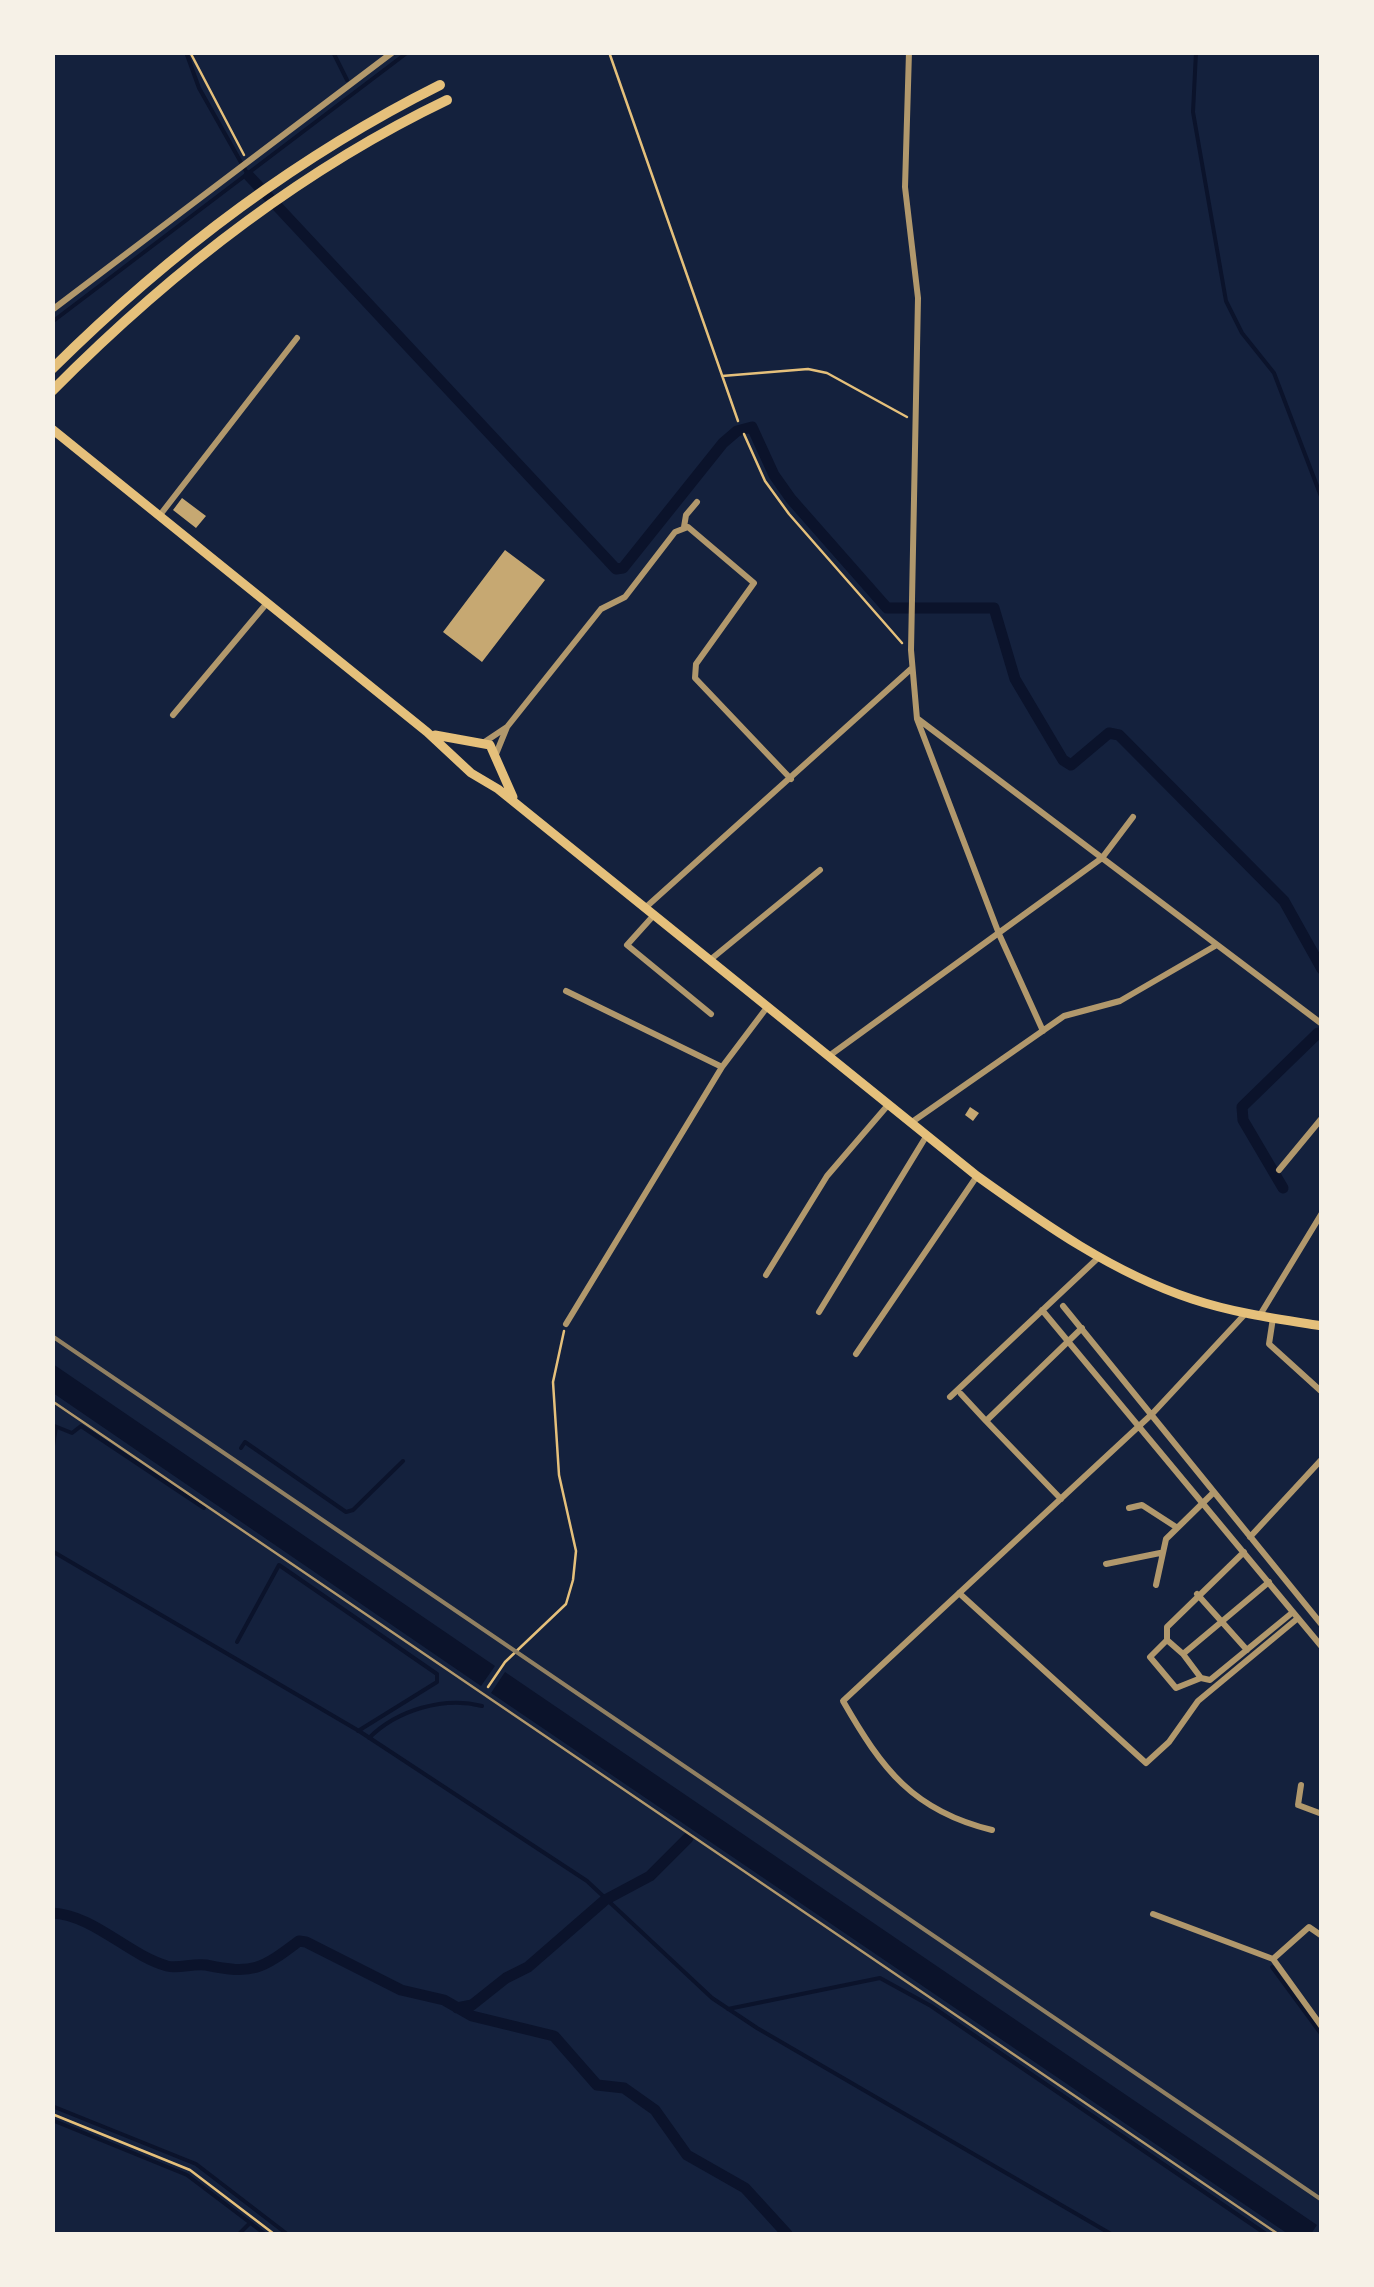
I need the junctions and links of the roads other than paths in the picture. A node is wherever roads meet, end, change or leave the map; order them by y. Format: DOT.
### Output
graph roads {
  1 [pos="393,52"];
  2 [pos="909,52"];
  3 [pos="440,85"];
  4 [pos="447,100"];
  5 [pos="52,310"];
  6 [pos="297,338"];
  7 [pos="52,369"];
  8 [pos="52,391"];
  9 [pos="53,430"];
  10 [pos="697,502"];
  11 [pos="160,516"];
  12 [pos="684,527"];
  13 [pos="268,603"];
  14 [pos="912,668"];
  15 [pos="173,715"];
  16 [pos="917,718"];
  17 [pos="507,727"];
  18 [pos="427,732"];
  19 [pos="482,743"];
  20 [pos="496,755"];
  21 [pos="464,764"];
  22 [pos="479,776"];
  23 [pos="791,779"];
  24 [pos="518,805"];
  25 [pos="1133,817"];
  26 [pos="1102,858"];
  27 [pos="820,870"];
  28 [pos="650,912"];
  29 [pos="999,934"];
  30 [pos="1215,946"];
  31 [pos="710,960"];
  32 [pos="566,991"];
  33 [pos="768,1006"];
  34 [pos="711,1014"];
  35 [pos="1322,1024"];
  36 [pos="1043,1031"];
  37 [pos="829,1056"];
  38 [pos="722,1067"];
  39 [pos="889,1104"];
  40 [pos="1322,1118"];
  41 [pos="912,1122"];
  42 [pos="927,1135"];
  43 [pos="1279,1170"];
  44 [pos="977,1176"];
  45 [pos="1322,1213"];
  46 [pos="1099,1258"];
  47 [pos="766,1275"];
  48 [pos="1063,1306"];
  49 [pos="1042,1310"];
  50 [pos="819,1312"];
  51 [pos="1246,1314"];
  52 [pos="1260,1315"];
  53 [pos="1274,1318"];
  54 [pos="566,1324"];
  55 [pos="1322,1326"];
  56 [pos="1082,1328"];
  57 [pos="1069,1340"];
  58 [pos="856,1354"];
  59 [pos="1322,1392"];
  60 [pos="961,1394"];
  61 [pos="950,1397"];
  62 [pos="52,1401"];
  63 [pos="1152,1414"];
  64 [pos="986,1421"];
  65 [pos="1141,1424"];
  66 [pos="1322,1459"];
  67 [pos="1213,1493"];
  68 [pos="1061,1499"];
  69 [pos="1203,1502"];
  70 [pos="1129,1508"];
  71 [pos="1176,1528"];
  72 [pos="1250,1538"];
  73 [pos="1244,1552"];
  74 [pos="1162,1553"];
  75 [pos="1106,1564"];
  76 [pos="1269,1582"];
  77 [pos="1156,1585"];
  78 [pos="960,1593"];
  79 [pos="1198,1594"];
  80 [pos="1296,1615"];
  81 [pos="1222,1621"];
  82 [pos="1322,1625"];
  83 [pos="1167,1640"];
  84 [pos="1322,1647"];
  85 [pos="1247,1650"];
  86 [pos="1183,1654"];
  87 [pos="1201,1678"];
  88 [pos="1300,1785"];
  89 [pos="1322,1814"];
  90 [pos="992,1830"];
  91 [pos="1153,1914"];
  92 [pos="1322,1936"];
  93 [pos="1273,1960"];
  94 [pos="1322,2026"];
  95 [pos="1278,2234"];
  1 -- 5 [label="street"];
  2 -- 14 [label="street"];
  3 -- 7 [label="highway"];
  4 -- 8 [label="highway"];
  6 -- 11 [label="street"];
  9 -- 11 [label="main road"];
  10 -- 12 [label="street"];
  11 -- 13 [label="main road"];
  12 -- 17 [label="street"];
  12 -- 23 [label="street"];
  13 -- 15 [label="street"];
  13 -- 18 [label="main road"];
  14 -- 16 [label="street"];
  14 -- 23 [label="street"];
  16 -- 26 [label="street"];
  16 -- 29 [label="street"];
  17 -- 19 [label="street"];
  17 -- 20 [label="street"];
  18 -- 19 [label="main road"];
  18 -- 21 [label="main road"];
  19 -- 20 [label="main road"];
  19 -- 21 [label="main road"];
  20 -- 22 [label="main road"];
  20 -- 24 [label="main road"];
  21 -- 22 [label="main road"];
  22 -- 24 [label="main road"];
  23 -- 28 [label="street"];
  24 -- 28 [label="main road"];
  25 -- 26 [label="street"];
  26 -- 29 [label="street"];
  26 -- 30 [label="street"];
  27 -- 31 [label="street"];
  28 -- 31 [label="main road"];
  28 -- 34 [label="street"];
  29 -- 36 [label="street"];
  29 -- 37 [label="street"];
  30 -- 35 [label="street"];
  30 -- 36 [label="street"];
  31 -- 33 [label="main road"];
  32 -- 38 [label="street"];
  33 -- 37 [label="main road"];
  33 -- 38 [label="street"];
  36 -- 41 [label="street"];
  37 -- 39 [label="main road"];
  38 -- 54 [label="street"];
  39 -- 41 [label="main road"];
  39 -- 47 [label="street"];
  40 -- 43 [label="street"];
  41 -- 42 [label="main road"];
  42 -- 44 [label="main road"];
  42 -- 50 [label="street"];
  44 -- 46 [label="main road"];
  44 -- 58 [label="street"];
  45 -- 52 [label="street"];
  46 -- 49 [label="street"];
  46 -- 51 [label="main road"];
  48 -- 56 [label="street"];
  49 -- 57 [label="street"];
  49 -- 61 [label="street"];
  51 -- 52 [label="main road"];
  51 -- 63 [label="street"];
  52 -- 53 [label="main road"];
  53 -- 55 [label="main road"];
  53 -- 59 [label="street"];
  56 -- 57 [label="street"];
  56 -- 63 [label="street"];
  57 -- 64 [label="street"];
  57 -- 65 [label="street"];
  60 -- 64 [label="street"];
  62 -- 95 [label="lane"];
  63 -- 65 [label="street"];
  63 -- 67 [label="street"];
  64 -- 68 [label="street"];
  65 -- 68 [label="street"];
  65 -- 69 [label="street"];
  66 -- 72 [label="street"];
  67 -- 69 [label="street"];
  67 -- 72 [label="street"];
  68 -- 78 [label="street"];
  69 -- 71 [label="street"];
  69 -- 73 [label="street"];
  70 -- 71 [label="street"];
  71 -- 74 [label="street"];
  72 -- 82 [label="street"];
  73 -- 76 [label="street"];
  73 -- 79 [label="street"];
  74 -- 75 [label="street"];
  74 -- 77 [label="street"];
  76 -- 80 [label="street"];
  76 -- 81 [label="street"];
  78 -- 80 [label="street"];
  78 -- 90 [label="street"];
  79 -- 81 [label="street"];
  79 -- 83 [label="street"];
  80 -- 84 [label="street"];
  80 -- 85 [label="street"];
  81 -- 85 [label="street"];
  81 -- 86 [label="street"];
  83 -- 86 [label="street"];
  83 -- 87 [label="street"];
  85 -- 87 [label="street"];
  86 -- 87 [label="street"];
  88 -- 89 [label="street"];
  91 -- 93 [label="street"];
  92 -- 93 [label="street"];
  93 -- 94 [label="street"];
}
